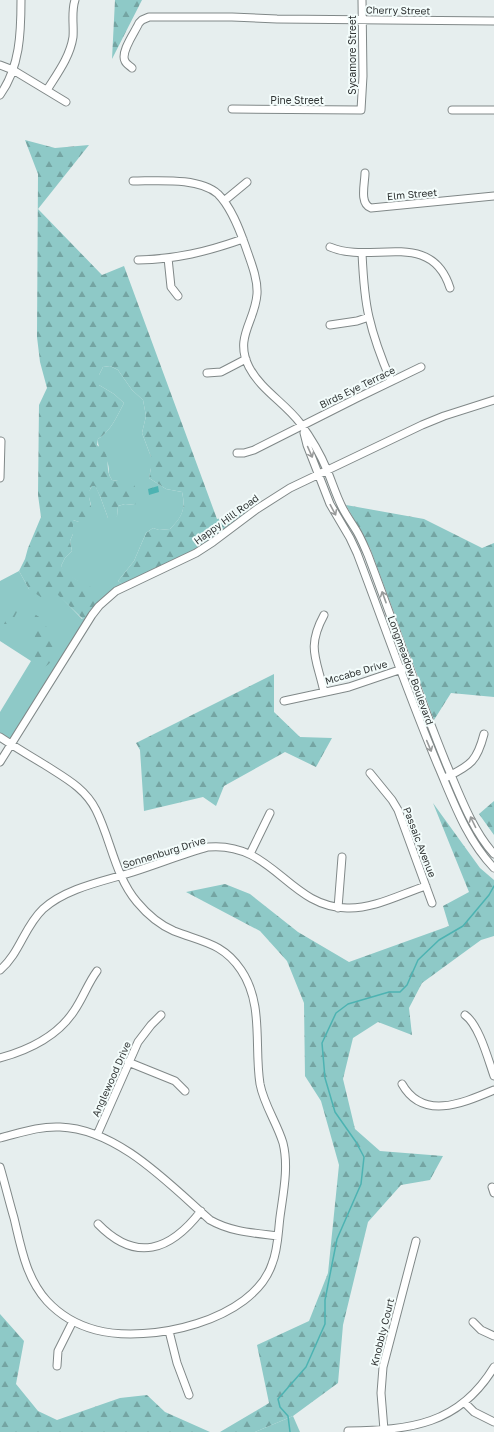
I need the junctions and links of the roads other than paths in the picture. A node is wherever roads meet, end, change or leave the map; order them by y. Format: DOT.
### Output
graph roads {
  1 [pos="21,0"];
  2 [pos="75,0"];
  3 [pos="362,0"];
  4 [pos="362,19"];
  5 [pos="494,21"];
  6 [pos="0,65"];
  7 [pos="132,68"];
  8 [pos="13,70"];
  9 [pos="47,90"];
  10 [pos="0,95"];
  11 [pos="66,102"];
  12 [pos="232,109"];
  13 [pos="361,110"];
  14 [pos="452,110"];
  15 [pos="494,110"];
  16 [pos="366,173"];
  17 [pos="133,181"];
  18 [pos="247,182"];
  19 [pos="494,196"];
  20 [pos="224,201"];
  21 [pos="243,239"];
  22 [pos="330,247"];
  23 [pos="362,252"];
  24 [pos="168,258"];
  25 [pos="138,260"];
  26 [pos="450,288"];
  27 [pos="178,296"];
  28 [pos="369,317"];
  29 [pos="330,325"];
  30 [pos="246,359"];
  31 [pos="421,367"];
  32 [pos="207,373"];
  33 [pos="391,381"];
  34 [pos="494,400"];
  35 [pos="303,428"];
  36 [pos="1,441"];
  37 [pos="237,453"];
  38 [pos="327,469"];
  39 [pos="319,473"];
  40 [pos="0,478"];
  41 [pos="324,615"];
  42 [pos="409,667"];
  43 [pos="400,670"];
  44 [pos="324,692"];
  45 [pos="284,701"];
  46 [pos="484,734"];
  47 [pos="0,737"];
  48 [pos="11,744"];
  49 [pos="0,762"];
  50 [pos="370,773"];
  51 [pos="451,775"];
  52 [pos="443,778"];
  53 [pos="270,813"];
  54 [pos="250,854"];
  55 [pos="494,854"];
  56 [pos="342,857"];
  57 [pos="494,868"];
  58 [pos="121,875"];
  59 [pos="426,886"];
  60 [pos="432,903"];
  61 [pos="338,908"];
  62 [pos="0,970"];
  63 [pos="97,971"];
  64 [pos="465,1014"];
  65 [pos="161,1015"];
  66 [pos="0,1058"];
  67 [pos="128,1062"];
  68 [pos="494,1076"];
  69 [pos="402,1084"];
  70 [pos="185,1090"];
  71 [pos="494,1090"];
  72 [pos="97,1135"];
  73 [pos="0,1138"];
  74 [pos="0,1167"];
  75 [pos="200,1211"];
  76 [pos="98,1224"];
  77 [pos="278,1236"];
  78 [pos="416,1241"];
  79 [pos="73,1321"];
  80 [pos="473,1322"];
  81 [pos="168,1331"];
  82 [pos="494,1336"];
  83 [pos="57,1366"];
  84 [pos="494,1367"];
  85 [pos="189,1395"];
  86 [pos="464,1402"];
  87 [pos="494,1422"];
  88 [pos="384,1430"];
  89 [pos="348,1431"];
  1 -- 8 [label="street"];
  2 -- 9 [label="street"];
  3 -- 4 [label="street, Sycamore Street"];
  4 -- 5 [label="street, Cherry Street"];
  4 -- 7 [label="street, Cherry Street"];
  4 -- 13 [label="street, Sycamore Street"];
  6 -- 8 [label="street"];
  8 -- 9 [label="street"];
  8 -- 10 [label="street"];
  9 -- 11 [label="street"];
  12 -- 13 [label="street, Pine Street"];
  14 -- 15 [label="street"];
  16 -- 19 [label="street, Elm Street"];
  17 -- 20 [label="street"];
  18 -- 20 [label="street"];
  20 -- 21 [label="street"];
  21 -- 24 [label="street"];
  21 -- 30 [label="street"];
  22 -- 23 [label="street"];
  23 -- 26 [label="street"];
  23 -- 28 [label="street"];
  24 -- 25 [label="street"];
  24 -- 27 [label="street"];
  28 -- 29 [label="street"];
  28 -- 33 [label="street"];
  30 -- 32 [label="street"];
  30 -- 35 [label="street, Longmeadow Boulevard"];
  31 -- 33 [label="street, Birds Eye Terrace"];
  33 -- 35 [label="street, Birds Eye Terrace"];
  34 -- 38 [label="street, Happy Hill Road"];
  35 -- 37 [label="street, Birds Eye Terrace"];
  35 -- 38 [label="street, Longmeadow Boulevard"];
  35 -- 39 [label="street, Longmeadow Boulevard, one-way"];
  36 -- 40 [label="street"];
  38 -- 39 [label="street, Happy Hill Road"];
  42 -- 38 [label="street, Longmeadow Boulevard, one-way"];
  39 -- 43 [label="street, Longmeadow Boulevard, one-way"];
  39 -- 48 [label="street, Happy Hill Road"];
  41 -- 44 [label="street"];
  42 -- 43 [label="street, Mccabe Drive"];
  42 -- 51 [label="street, Longmeadow Boulevard"];
  43 -- 44 [label="street, Mccabe Drive"];
  43 -- 52 [label="street, Longmeadow Boulevard, one-way"];
  44 -- 45 [label="street, Mccabe Drive"];
  46 -- 51 [label="street"];
  47 -- 48 [label="street"];
  48 -- 49 [label="street, Happy Hill Road"];
  48 -- 58 [label="street"];
  50 -- 59 [label="street, Passaic Avenue"];
  51 -- 52 [label="street"];
  55 -- 51 [label="street, Longmeadow Boulevard, one-way"];
  52 -- 57 [label="street, Longmeadow Boulevard"];
  53 -- 54 [label="street"];
  54 -- 58 [label="street, Sonnenburg Drive"];
  54 -- 61 [label="street, Sonnenburg Drive"];
  56 -- 61 [label="street"];
  58 -- 62 [label="street, Sonnenburg Drive"];
  58 -- 77 [label="street"];
  59 -- 60 [label="street, Passaic Avenue"];
  59 -- 61 [label="street, Sonnenburg Drive"];
  63 -- 66 [label="street"];
  64 -- 68 [label="street"];
  65 -- 67 [label="street, Anglewood Drive"];
  67 -- 70 [label="street"];
  67 -- 72 [label="street, Anglewood Drive"];
  69 -- 71 [label="street"];
  72 -- 73 [label="street"];
  72 -- 75 [label="street"];
  74 -- 79 [label="street"];
  75 -- 76 [label="street"];
  75 -- 77 [label="street"];
  77 -- 81 [label="street"];
  78 -- 88 [label="street, Knobbly Court"];
  79 -- 81 [label="street"];
  79 -- 83 [label="street"];
  80 -- 82 [label="street"];
  81 -- 85 [label="street"];
  84 -- 86 [label="street"];
  86 -- 87 [label="street"];
  86 -- 88 [label="street"];
  88 -- 89 [label="street"];
}
